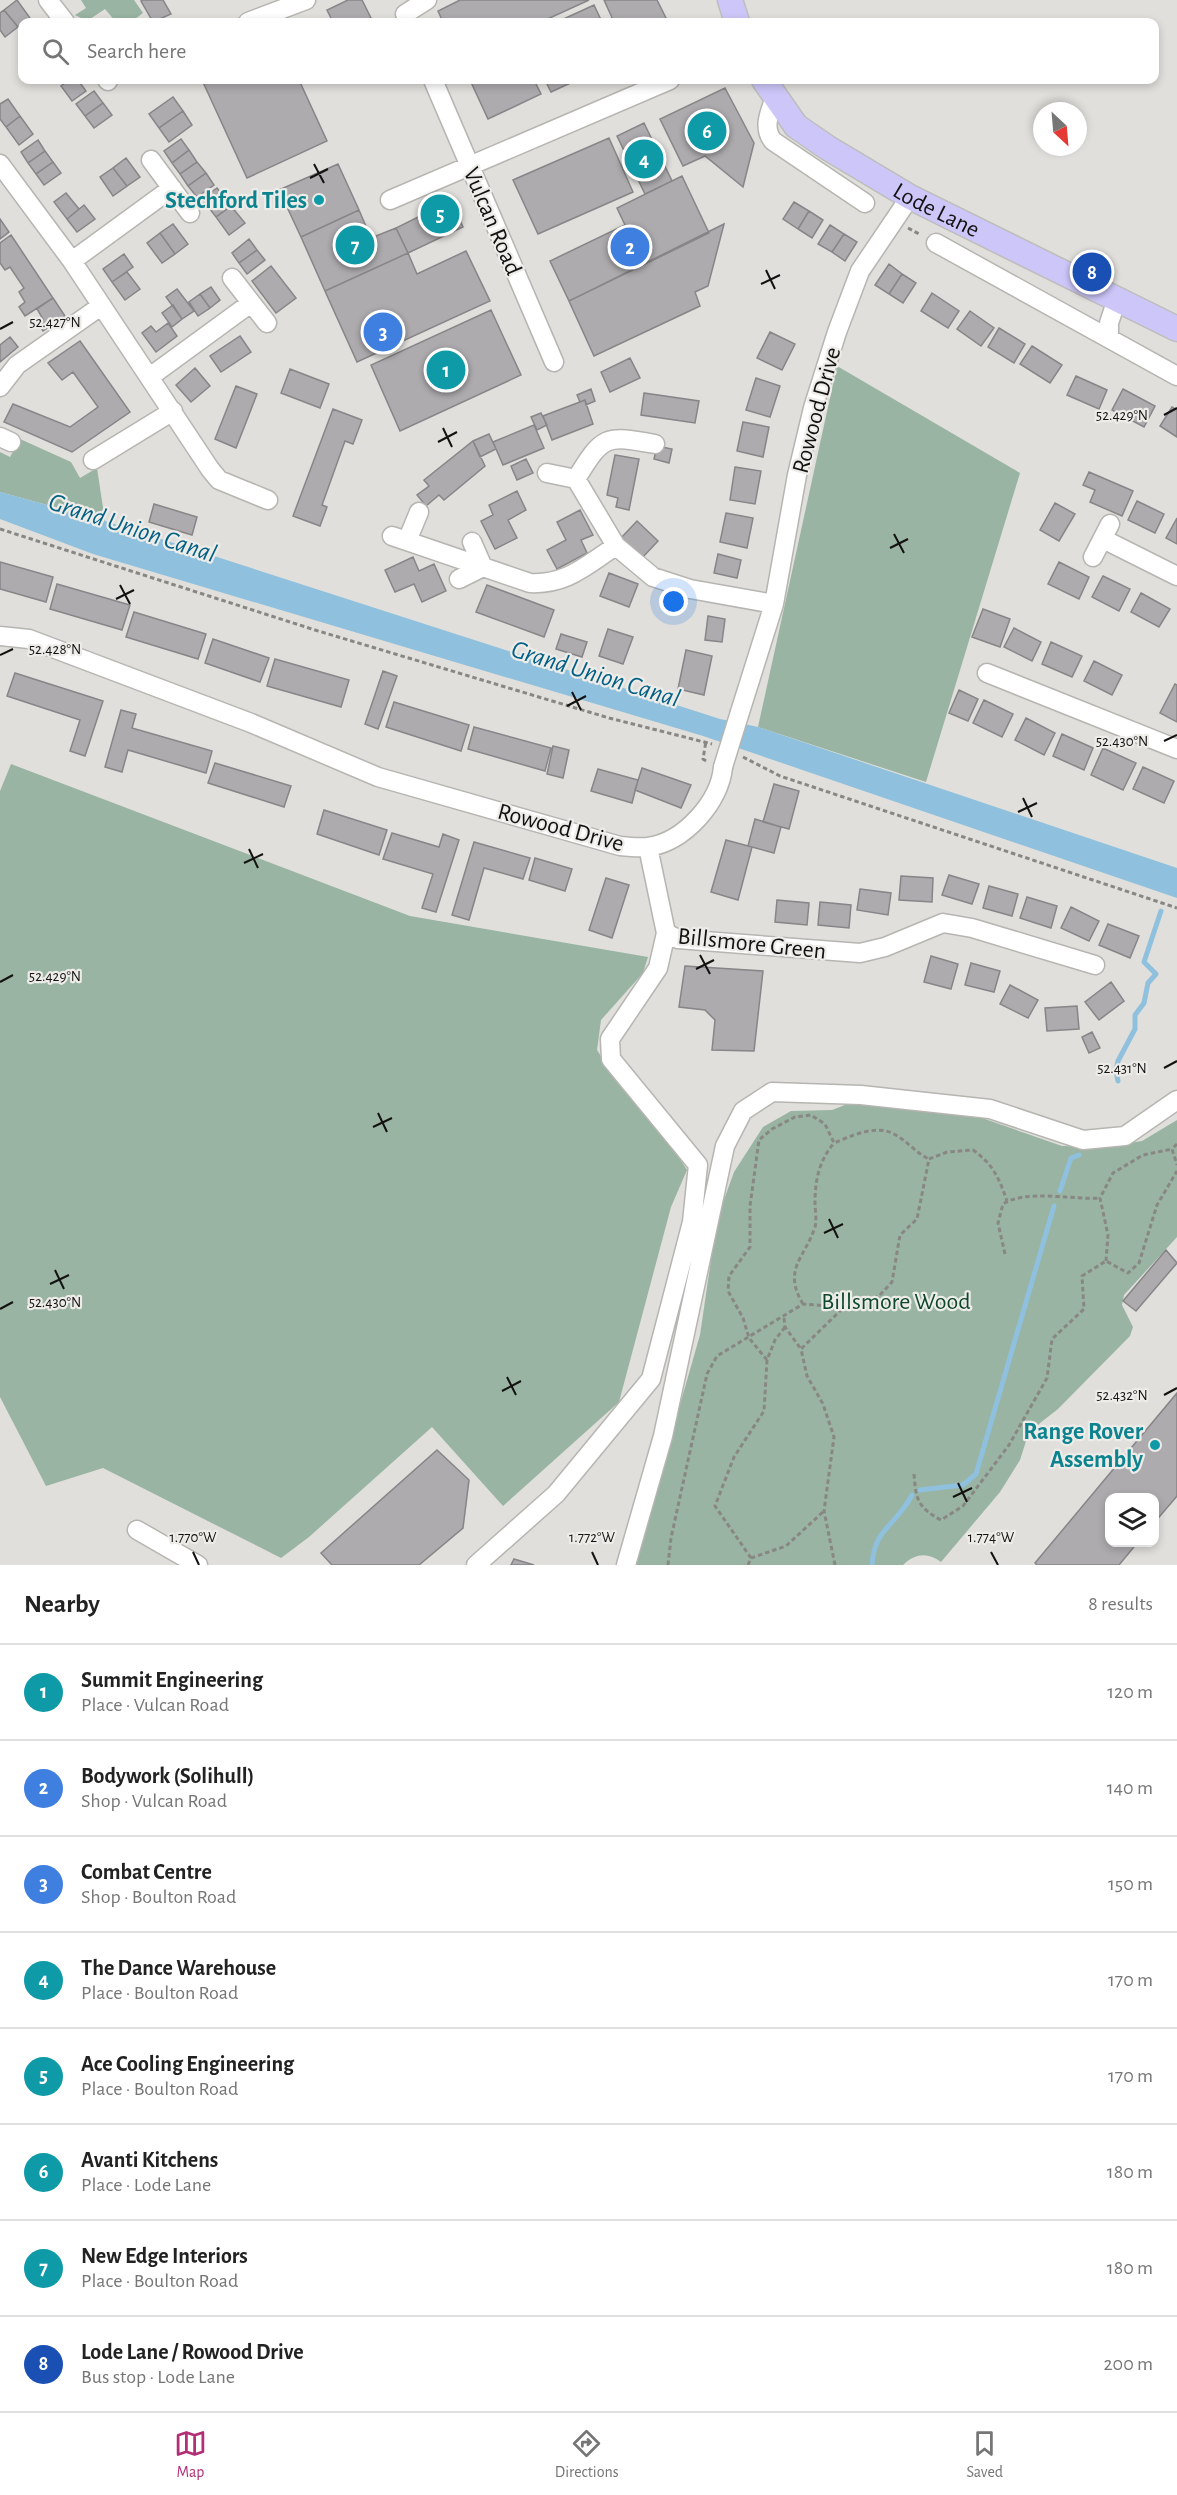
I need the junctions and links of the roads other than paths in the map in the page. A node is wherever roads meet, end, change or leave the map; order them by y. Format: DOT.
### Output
graph roads {
  1 [pos="48,0"];
  2 [pos="306,0"];
  3 [pos="427,0"];
  4 [pos="730,0"];
  5 [pos="404,12"];
  6 [pos="62,18"];
  7 [pos="259,18"];
  8 [pos="736,18"];
  9 [pos="435,84"];
  10 [pos="660,84"];
  11 [pos="770,88"];
  12 [pos="769,136"];
  13 [pos="766,155"];
  14 [pos="151,160"];
  15 [pos="0,164"];
  16 [pos="469,164"];
  17 [pos="172,188"];
  18 [pos="910,197"];
  19 [pos="390,200"];
  20 [pos="865,203"];
  21 [pos="190,213"];
  22 [pos="936,243"];
  23 [pos="72,261"];
  24 [pos="232,278"];
  25 [pos="1117,299"];
  26 [pos="251,303"];
  27 [pos="101,306"];
  28 [pos="267,323"];
  29 [pos="1177,329"];
  30 [pos="1109,338"];
  31 [pos="554,362"];
  32 [pos="151,376"];
  33 [pos="1177,376"];
  34 [pos="0,387"];
  35 [pos="173,411"];
  36 [pos="655,444"];
  37 [pos="93,460"];
  38 [pos="546,473"];
  39 [pos="576,479"];
  40 [pos="268,500"];
  41 [pos="419,512"];
  42 [pos="472,542"];
  43 [pos="616,546"];
  44 [pos="1093,557"];
  45 [pos="483,567"];
  46 [pos="1177,576"];
  47 [pos="459,579"];
  48 [pos="774,604"];
  49 [pos="0,636"];
  50 [pos="987,673"];
  51 [pos="1177,749"];
  52 [pos="648,847"];
  53 [pos="666,933"];
  54 [pos="1095,965"];
  55 [pos="1177,1101"];
  56 [pos="137,1530"];
  57 [pos="198,1565"];
  58 [pos="476,1565"];
  59 [pos="626,1565"];
  1 -- 6 [label="street"];
  2 -- 7 [label="street"];
  3 -- 5 [label="street"];
  4 -- 8 [label="main road"];
  9 -- 16 [label="street, Vulcan Road"];
  10 -- 16 [label="street"];
  11 -- 12 [label="street, Lode Lane"];
  11 -- 18 [label="main road, Lode Lane"];
  12 -- 13 [label="street"];
  12 -- 20 [label="street, Lode Lane"];
  14 -- 17 [label="street"];
  15 -- 23 [label="street"];
  16 -- 19 [label="street"];
  16 -- 31 [label="street, Vulcan Road"];
  17 -- 21 [label="street"];
  17 -- 23 [label="street"];
  18 -- 25 [label="main road, Lode Lane"];
  18 -- 48 [label="street, Rowood Drive"];
  22 -- 30 [label="street, Lode Lane"];
  23 -- 27 [label="street"];
  24 -- 26 [label="street"];
  25 -- 29 [label="main road, Lode Lane"];
  25 -- 30 [label="street"];
  26 -- 28 [label="street"];
  26 -- 32 [label="street"];
  27 -- 32 [label="street"];
  27 -- 34 [label="street"];
  30 -- 33 [label="street, Lode Lane"];
  32 -- 35 [label="street"];
  35 -- 37 [label="street"];
  35 -- 40 [label="street"];
  36 -- 39 [label="street"];
  38 -- 39 [label="street"];
  39 -- 43 [label="street"];
  41 -- 45 [label="street"];
  42 -- 45 [label="street"];
  43 -- 45 [label="street"];
  43 -- 48 [label="street"];
  44 -- 46 [label="street"];
  45 -- 47 [label="street"];
  48 -- 52 [label="street, Rowood Drive, bridge"];
  49 -- 52 [label="street, Rowood Drive"];
  50 -- 51 [label="street"];
  52 -- 53 [label="street, Billsmore Green"];
  53 -- 54 [label="street, Billsmore Green"];
  53 -- 58 [label="street"];
  55 -- 59 [label="street"];
  56 -- 57 [label="street"];
}
